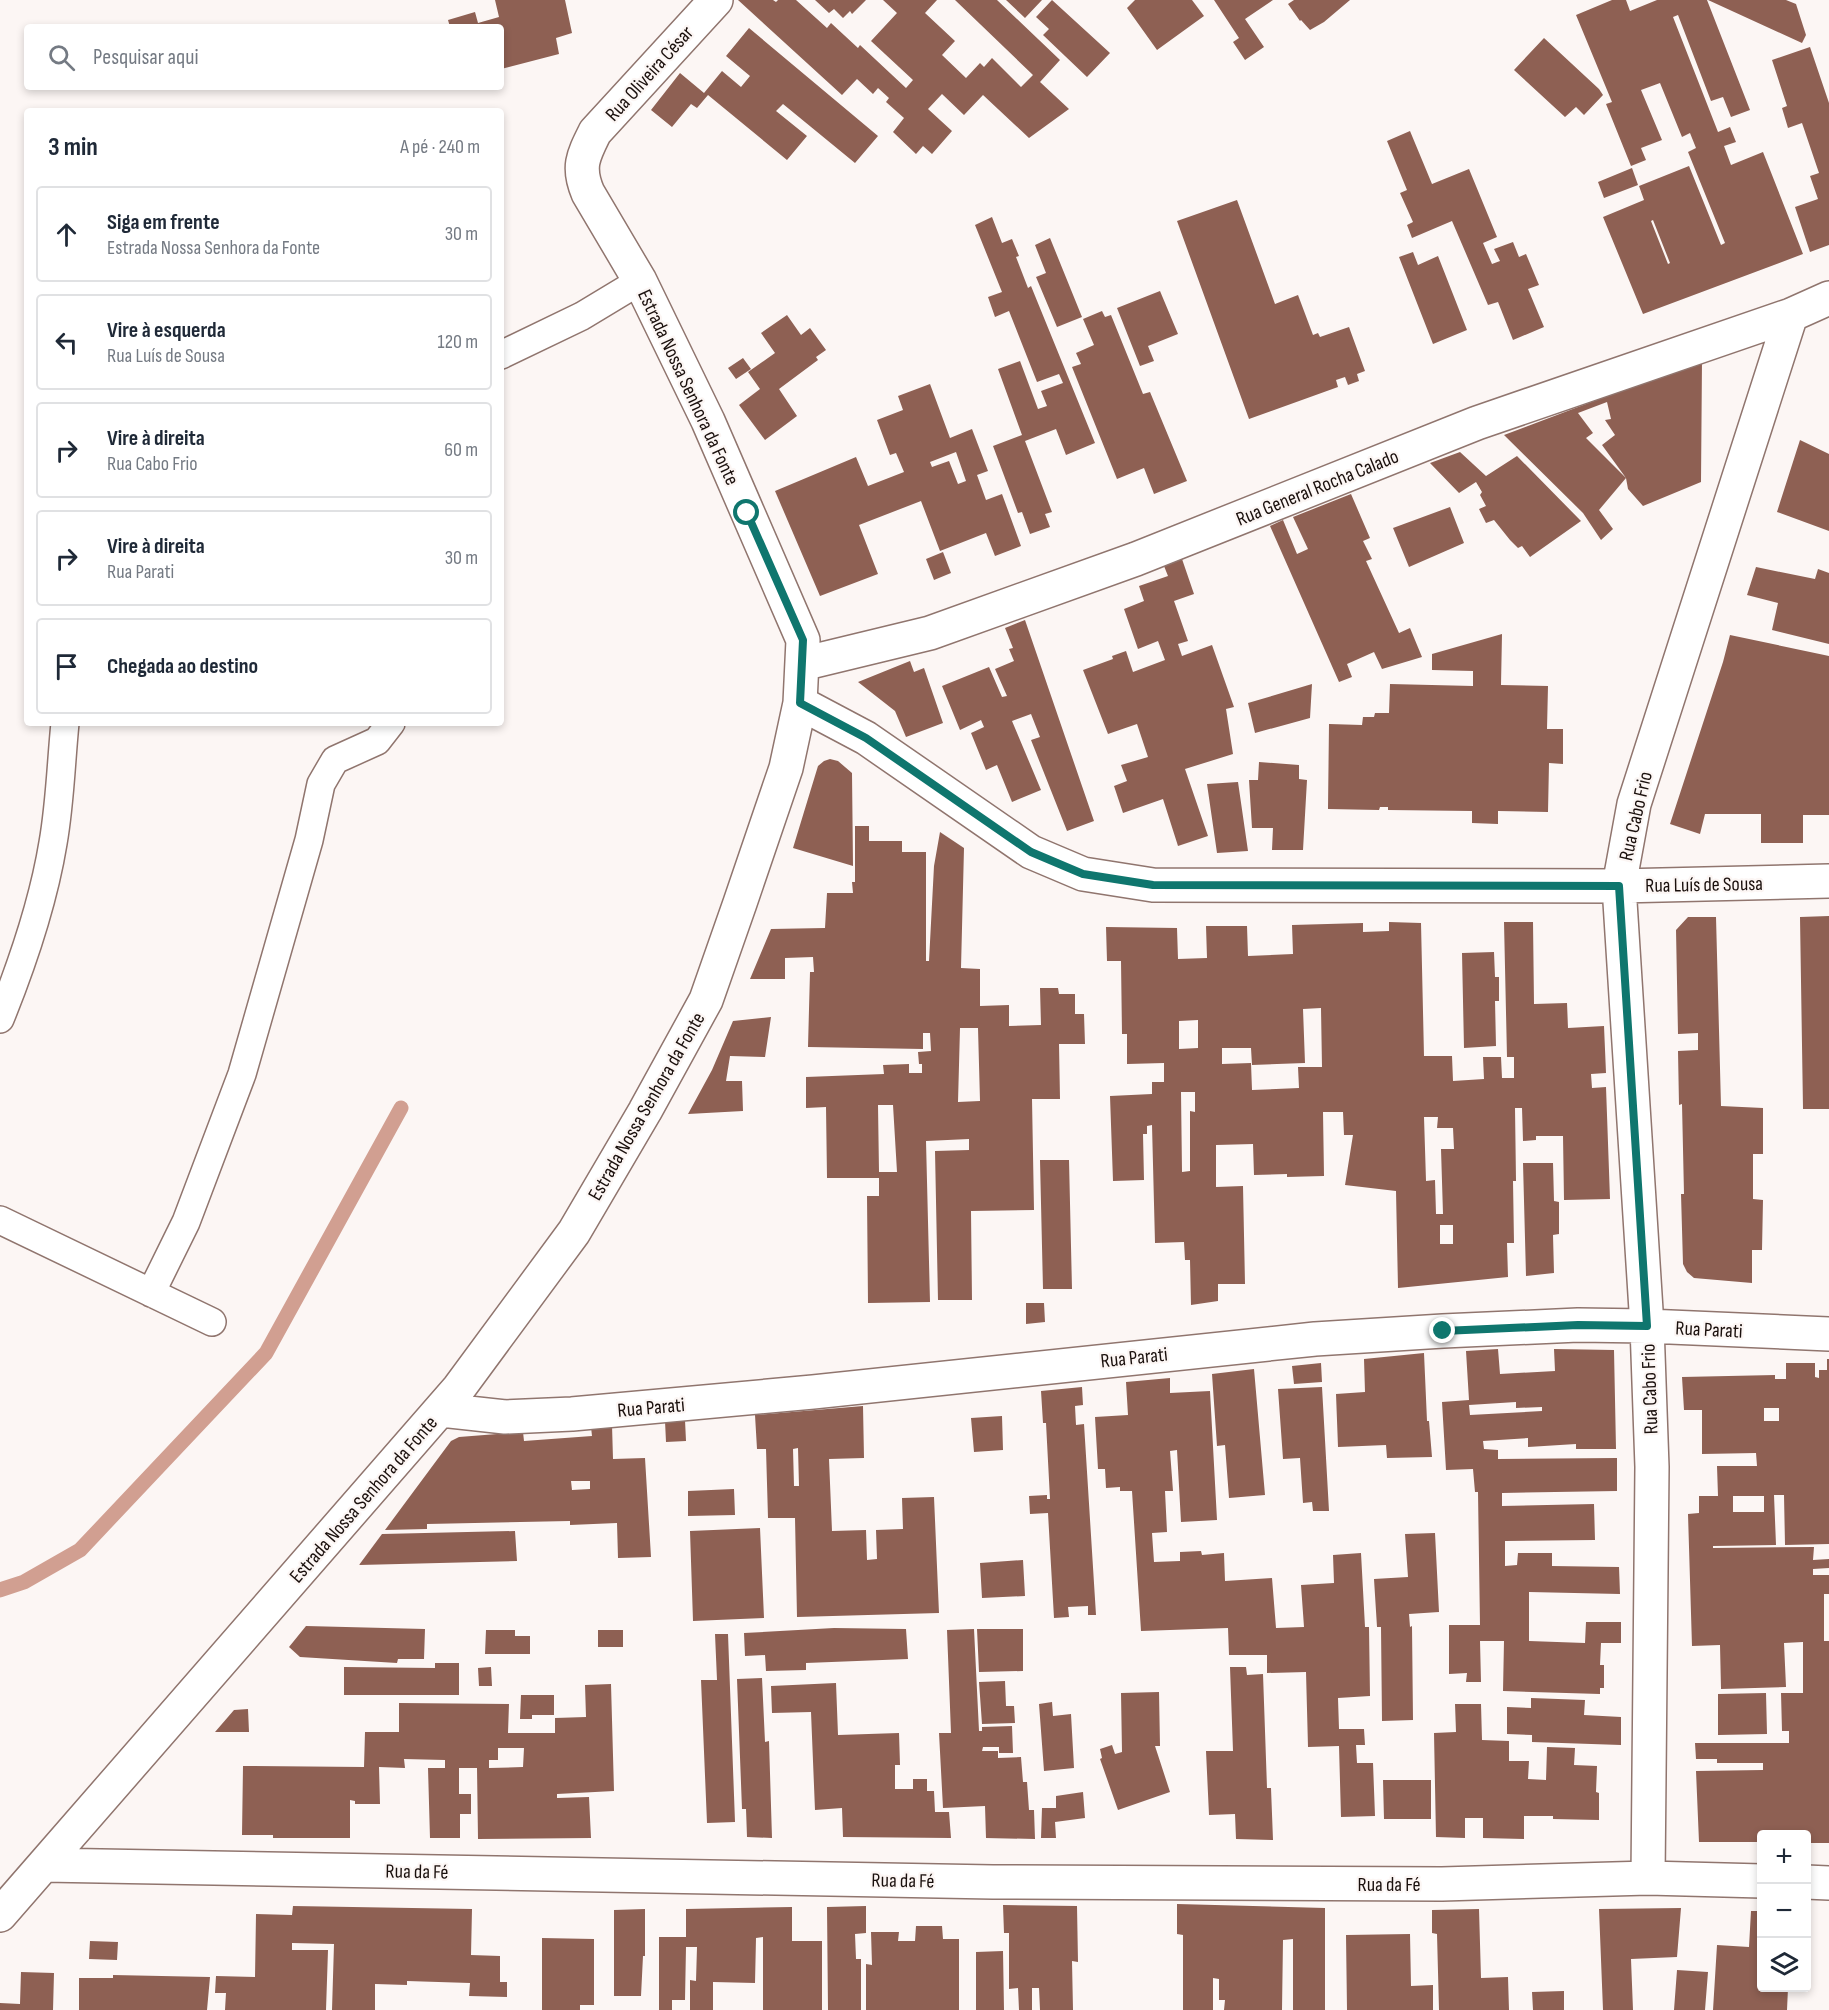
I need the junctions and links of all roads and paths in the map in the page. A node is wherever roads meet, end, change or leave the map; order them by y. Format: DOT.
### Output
graph roads {
  1 [pos="716,0"];
  2 [pos="586,150"];
  3 [pos="640,281"];
  4 [pos="1829,298"];
  5 [pos="1791,315"];
  6 [pos="504,354"];
  7 [pos="802,664"];
  8 [pos="800,703"];
  9 [pos="65,726"];
  10 [pos="389,726"];
  11 [pos="1829,881"];
  12 [pos="1619,886"];
  13 [pos="0,1019"];
  14 [pos="0,1220"];
  15 [pos="151,1293"];
  16 [pos="212,1322"];
  17 [pos="1647,1326"];
  18 [pos="1829,1334"];
  19 [pos="441,1410"];
  20 [pos="44,1864"];
  21 [pos="1648,1878"];
  22 [pos="1757,1881"];
  23 [pos="1811,1882"];
  24 [pos="1829,1883"];
  25 [pos="0,1915"];
  1 -- 2 [label="street, Rua Oliveira César"];
  2 -- 3 [label="street, Estrada Nossa Senhora da Fonte"];
  3 -- 6 [label="lane"];
  3 -- 7 [label="street, Estrada Nossa Senhora da Fonte"];
  4 -- 5 [label="street, Rua General Rocha Calado"];
  5 -- 7 [label="street, Rua General Rocha Calado"];
  5 -- 12 [label="street, Rua Cabo Frio"];
  7 -- 8 [label="street, Estrada Nossa Senhora da Fonte"];
  8 -- 12 [label="street, Rua Luís de Sousa"];
  8 -- 19 [label="street, Estrada Nossa Senhora da Fonte"];
  9 -- 13 [label="lane"];
  10 -- 15 [label="lane"];
  11 -- 12 [label="street, Rua Luís de Sousa"];
  12 -- 17 [label="street, Rua Cabo Frio"];
  14 -- 15 [label="lane"];
  15 -- 16 [label="lane"];
  17 -- 18 [label="street, Rua Parati"];
  17 -- 19 [label="street, Rua Parati"];
  17 -- 21 [label="street, Rua Cabo Frio"];
  19 -- 20 [label="street, Estrada Nossa Senhora da Fonte"];
  20 -- 21 [label="street, Rua da Fé"];
  20 -- 25 [label="street, Estrada Nossa Senhora da Fonte"];
  21 -- 22 [label="street, Rua da Fé"];
  23 -- 24 [label="street"];
}
